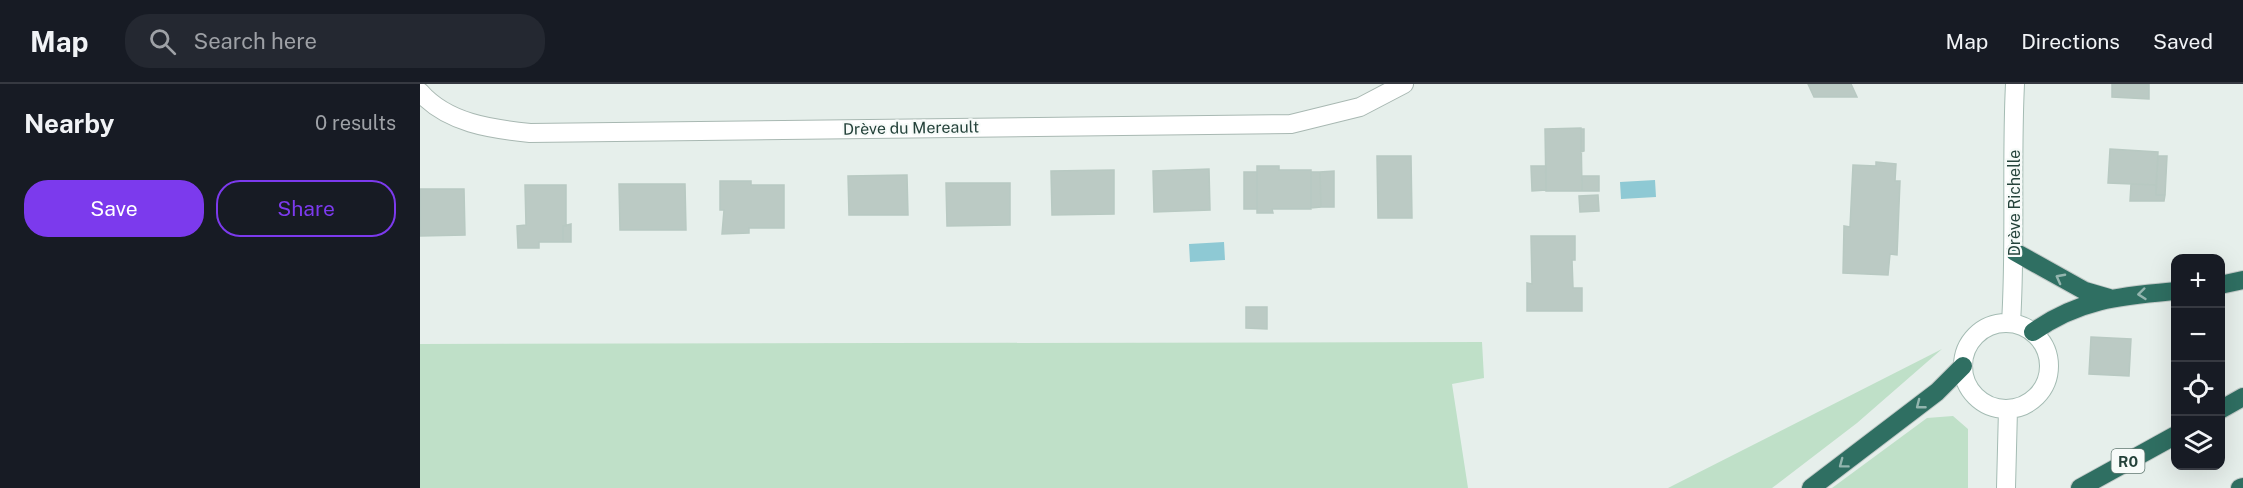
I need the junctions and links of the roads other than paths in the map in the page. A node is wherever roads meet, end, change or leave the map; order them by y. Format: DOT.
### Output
graph roads {
  1 [pos="1404,84"];
  2 [pos="2015,84"];
  3 [pos="421,95"];
  4 [pos="2015,252"];
  5 [pos="2243,280"];
  6 [pos="2225,284"];
  7 [pos="2171,291"];
  8 [pos="2109,298"];
  9 [pos="2011,323"];
  10 [pos="2033,332"];
  11 [pos="1963,366"];
  12 [pos="2243,397"];
  13 [pos="2225,407"];
  14 [pos="2008,409"];
  15 [pos="2171,437"];
  16 [pos="1812,488"];
  17 [pos="2006,488"];
  18 [pos="2080,488"];
  1 -- 3 [label="street, Drève du Mereault"];
  2 -- 4 [label="street, Drève Richelle"];
  8 -- 4 [label="highway, one-way"];
  4 -- 9 [label="street, Drève Richelle"];
  5 -- 6 [label="highway"];
  7 -- 8 [label="highway, one-way"];
  8 -- 10 [label="highway"];
  9 -- 10 [label="street"];
  9 -- 11 [label="street"];
  10 -- 14 [label="street"];
  11 -- 14 [label="street"];
  11 -- 16 [label="highway, one-way"];
  12 -- 13 [label="highway"];
  14 -- 17 [label="street"];
  15 -- 18 [label="highway, R0"];
}
